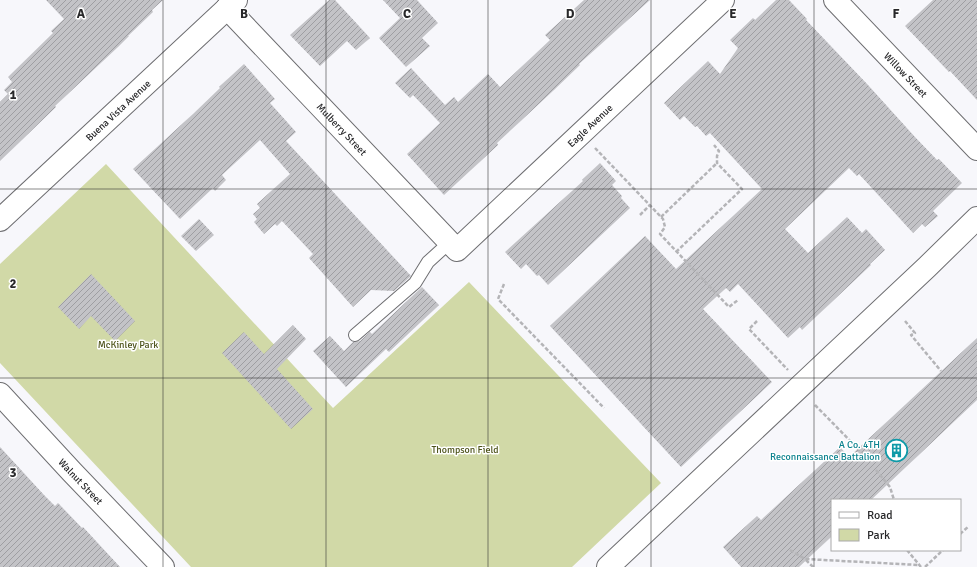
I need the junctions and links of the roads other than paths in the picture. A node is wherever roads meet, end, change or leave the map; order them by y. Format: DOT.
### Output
graph roads {
  1 [pos="723,0"];
  2 [pos="835,0"];
  3 [pos="232,4"];
  4 [pos="977,148"];
  5 [pos="977,218"];
  6 [pos="0,220"];
  7 [pos="453,246"];
  8 [pos="355,335"];
  9 [pos="0,394"];
  10 [pos="163,567"];
  11 [pos="608,567"];
  1 -- 7 [label="street, Eagle Avenue"];
  2 -- 4 [label="street, Willow Street"];
  3 -- 6 [label="street, Buena Vista Avenue"];
  3 -- 7 [label="street, Mulberry Street"];
  5 -- 11 [label="street"];
  7 -- 8 [label="lane"];
  9 -- 10 [label="street, Walnut Street"];
}
